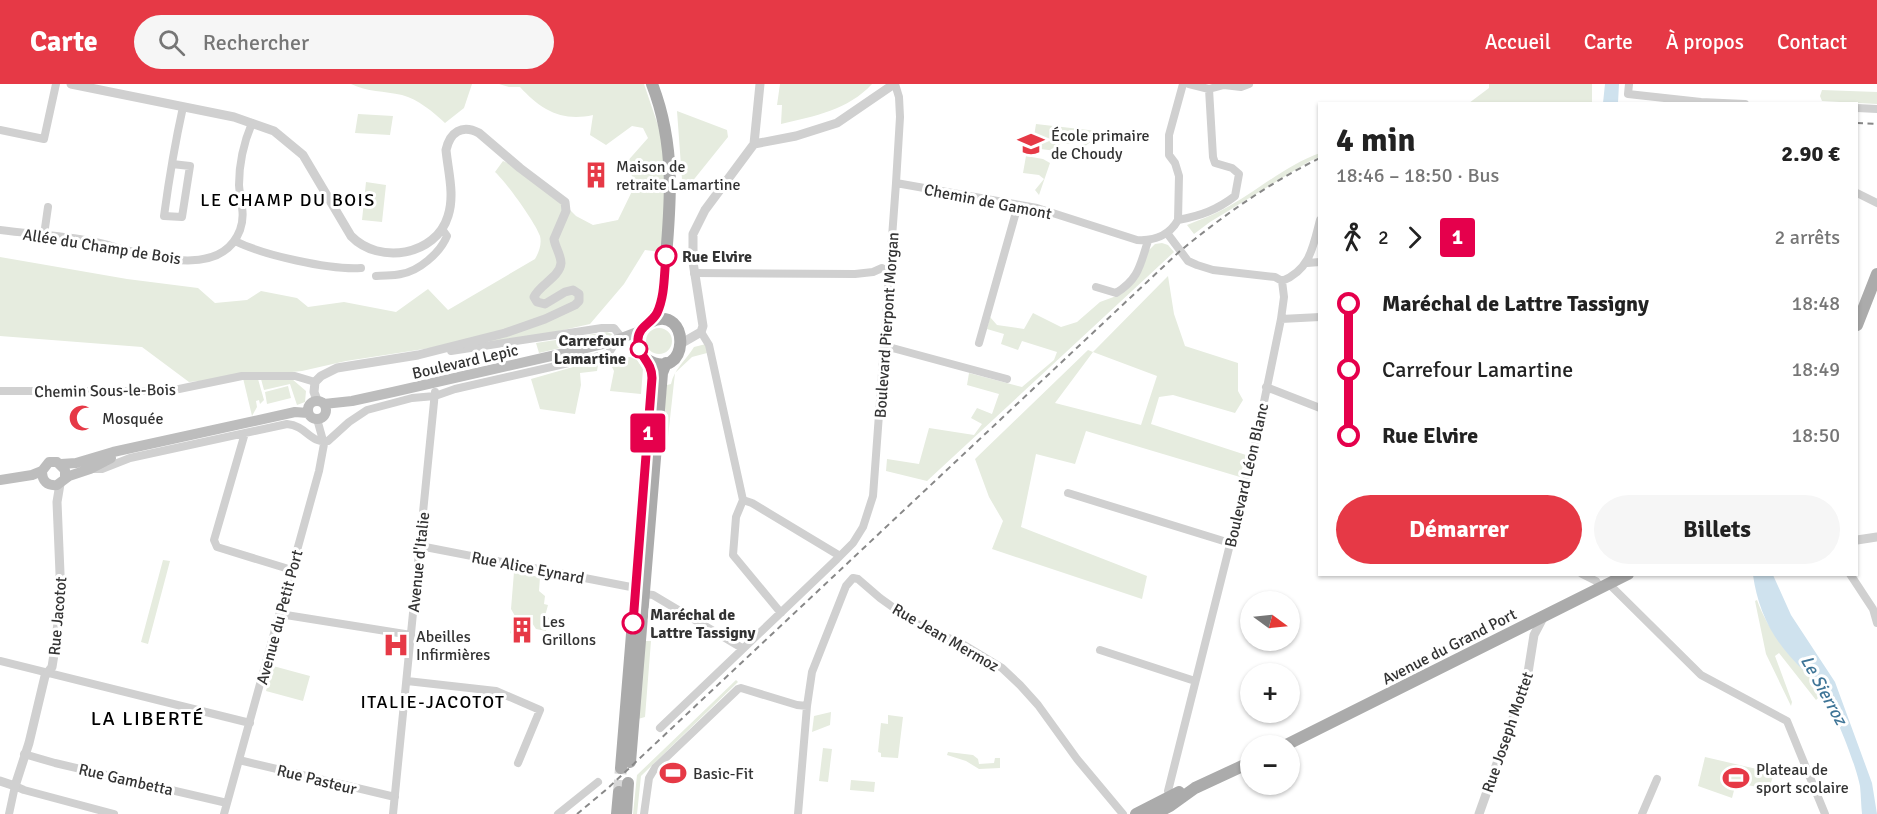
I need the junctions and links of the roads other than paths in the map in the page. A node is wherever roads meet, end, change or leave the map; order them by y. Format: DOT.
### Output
graph roads {
  1 [pos="56,84"];
  2 [pos="71,84"];
  3 [pos="652,84"];
  4 [pos="760,84"];
  5 [pos="1183,84"];
  6 [pos="1189,84"];
  7 [pos="1249,84"];
  8 [pos="1629,84"];
  9 [pos="893,85"];
  10 [pos="1209,89"];
  11 [pos="1701,102"];
  12 [pos="183,107"];
  13 [pos="1858,108"];
  14 [pos="1877,109"];
  15 [pos="252,123"];
  16 [pos="0,130"];
  17 [pos="754,144"];
  18 [pos="172,164"];
  19 [pos="896,183"];
  20 [pos="1858,193"];
  21 [pos="1877,202"];
  22 [pos="1018,205"];
  23 [pos="48,207"];
  24 [pos="1179,220"];
  25 [pos="1318,226"];
  26 [pos="442,229"];
  27 [pos="0,230"];
  28 [pos="1167,233"];
  29 [pos="44,235"];
  30 [pos="235,241"];
  31 [pos="1148,241"];
  32 [pos="1318,262"];
  33 [pos="1306,263"];
  34 [pos="361,268"];
  35 [pos="694,273"];
  36 [pos="890,273"];
  37 [pos="1877,274"];
  38 [pos="376,276"];
  39 [pos="1282,281"];
  40 [pos="1096,287"];
  41 [pos="663,291"];
  42 [pos="1318,317"];
  43 [pos="1281,319"];
  44 [pos="652,320"];
  45 [pos="669,321"];
  46 [pos="1858,322"];
  47 [pos="689,336"];
  48 [pos="626,339"];
  49 [pos="979,343"];
  50 [pos="885,346"];
  51 [pos="429,352"];
  52 [pos="646,359"];
  53 [pos="666,363"];
  54 [pos="1007,379"];
  55 [pos="436,382"];
  56 [pos="1266,387"];
  57 [pos="0,391"];
  58 [pos="435,396"];
  59 [pos="317,403"];
  60 [pos="1318,407"];
  61 [pos="245,433"];
  62 [pos="323,442"];
  63 [pos="132,448"];
  64 [pos="61,464"];
  65 [pos="90,469"];
  66 [pos="0,480"];
  67 [pos="52,480"];
  68 [pos="1068,493"];
  69 [pos="742,500"];
  70 [pos="1877,537"];
  71 [pos="1858,540"];
  72 [pos="1230,543"];
  73 [pos="420,546"];
  74 [pos="840,556"];
  75 [pos="292,570"];
  76 [pos="1586,576"];
  77 [pos="1851,576"];
  78 [pos="1610,582"];
  79 [pos="640,591"];
  80 [pos="781,613"];
  81 [pos="286,615"];
  82 [pos="1544,616"];
  83 [pos="1877,623"];
  84 [pos="411,635"];
  85 [pos="742,648"];
  86 [pos="1100,650"];
  87 [pos="0,661"];
  88 [pos="48,672"];
  89 [pos="407,681"];
  90 [pos="1196,681"];
  91 [pos="807,706"];
  92 [pos="250,723"];
  93 [pos="660,728"];
  94 [pos="1300,738"];
  95 [pos="24,754"];
  96 [pos="239,760"];
  97 [pos="518,763"];
  98 [pos="626,765"];
  99 [pos="1240,767"];
  100 [pos="1657,779"];
  101 [pos="0,781"];
  102 [pos="598,782"];
  103 [pos="15,786"];
  104 [pos="395,797"];
  105 [pos="1170,801"];
  106 [pos="227,803"];
  107 [pos="9,814"];
  108 [pos="114,814"];
  109 [pos="225,814"];
  110 [pos="393,814"];
  111 [pos="558,814"];
  112 [pos="617,814"];
  113 [pos="626,814"];
  114 [pos="644,814"];
  115 [pos="798,814"];
  116 [pos="1123,814"];
  117 [pos="1136,814"];
  118 [pos="1154,814"];
  119 [pos="1479,814"];
  120 [pos="1642,814"];
  121 [pos="1825,814"];
  1 -- 16 [label="street"];
  2 -- 12 [label="street"];
  3 -- 41 [label="main road"];
  4 -- 17 [label="street"];
  5 -- 24 [label="street"];
  6 -- 10 [label="street"];
  7 -- 10 [label="street"];
  8 -- 11 [label="street"];
  9 -- 17 [label="street"];
  9 -- 19 [label="street, Boulevard Pierpont Morgan"];
  10 -- 24 [label="street"];
  12 -- 15 [label="street"];
  12 -- 18 [label="street"];
  13 -- 14 [label="street"];
  15 -- 26 [label="street"];
  15 -- 30 [label="street"];
  17 -- 35 [label="street"];
  18 -- 18 [label="street"];
  19 -- 22 [label="street, Chemin de Gamont"];
  19 -- 36 [label="street, Boulevard Pierpont Morgan"];
  20 -- 21 [label="street"];
  22 -- 31 [label="street, Chemin de Gamont"];
  22 -- 49 [label="street"];
  23 -- 29 [label="street"];
  24 -- 28 [label="street"];
  25 -- 33 [label="street"];
  26 -- 38 [label="street"];
  26 -- 51 [label="street"];
  27 -- 29 [label="street, Allée du Champ de Bois"];
  28 -- 31 [label="street"];
  28 -- 39 [label="street"];
  29 -- 30 [label="street, Allée du Champ de Bois"];
  30 -- 34 [label="street"];
  31 -- 40 [label="street"];
  32 -- 33 [label="street"];
  33 -- 39 [label="street"];
  35 -- 36 [label="street"];
  35 -- 47 [label="street"];
  36 -- 50 [label="street, Boulevard Pierpont Morgan"];
  37 -- 46 [label="main road"];
  39 -- 43 [label="street, Boulevard Léon Blanc"];
  41 -- 44 [label="main road"];
  41 -- 45 [label="main road"];
  42 -- 43 [label="street"];
  43 -- 56 [label="street, Boulevard Léon Blanc"];
  44 -- 45 [label="main road"];
  44 -- 48 [label="main road"];
  45 -- 47 [label="main road"];
  47 -- 53 [label="main road"];
  47 -- 69 [label="street"];
  48 -- 51 [label="street"];
  48 -- 52 [label="main road"];
  48 -- 55 [label="main road, Boulevard Lepic"];
  48 -- 58 [label="street, Boulevard Lepic"];
  50 -- 54 [label="street"];
  50 -- 74 [label="street, Boulevard Pierpont Morgan"];
  51 -- 59 [label="street"];
  52 -- 53 [label="main road"];
  52 -- 79 [label="main road"];
  53 -- 79 [label="main road"];
  55 -- 58 [label="street, Avenue d'Italie"];
  55 -- 59 [label="main road, Boulevard Lepic"];
  56 -- 60 [label="street"];
  56 -- 72 [label="street, Boulevard Léon Blanc"];
  57 -- 59 [label="street, Chemin Sous-le-Bois"];
  58 -- 62 [label="street, Boulevard Lepic"];
  58 -- 73 [label="street, Avenue d'Italie"];
  59 -- 62 [label="street, Avenue du Petit Port"];
  59 -- 63 [label="main road, Boulevard Lepic"];
  61 -- 62 [label="street"];
  61 -- 65 [label="street"];
  61 -- 75 [label="street"];
  62 -- 75 [label="street, Avenue du Petit Port"];
  63 -- 64 [label="main road"];
  63 -- 65 [label="main road"];
  64 -- 67 [label="main road"];
  64 -- 67 [label="main road"];
  65 -- 67 [label="main road"];
  66 -- 67 [label="main road"];
  67 -- 88 [label="street, Rue Jacotot"];
  68 -- 72 [label="street"];
  69 -- 74 [label="street"];
  69 -- 80 [label="street"];
  70 -- 71 [label="street"];
  72 -- 90 [label="street, Boulevard Léon Blanc"];
  73 -- 79 [label="street, Rue Alice Eynard"];
  73 -- 84 [label="street, Avenue d'Italie"];
  74 -- 80 [label="street, Boulevard Pierpont Morgan"];
  75 -- 92 [label="street, Avenue du Petit Port"];
  76 -- 78 [label="street"];
  77 -- 83 [label="street"];
  78 -- 82 [label="main road, Avenue du Grand Port"];
  78 -- 121 [label="street"];
  79 -- 85 [label="street, Rue Alice Eynard"];
  79 -- 98 [label="main road"];
  80 -- 85 [label="street, Boulevard Pierpont Morgan"];
  81 -- 84 [label="street"];
  82 -- 94 [label="main road, Avenue du Grand Port"];
  82 -- 119 [label="street, Rue Joseph Mottet"];
  84 -- 89 [label="street, Avenue d'Italie"];
  85 -- 93 [label="street, Boulevard Pierpont Morgan"];
  86 -- 90 [label="street"];
  87 -- 88 [label="street"];
  88 -- 92 [label="street"];
  88 -- 95 [label="street, Rue Jacotot"];
  89 -- 97 [label="street"];
  89 -- 104 [label="street, Avenue d'Italie"];
  90 -- 105 [label="street, Boulevard Léon Blanc"];
  91 -- 114 [label="street"];
  91 -- 115 [label="street"];
  91 -- 116 [label="street, Rue Jean Mermoz"];
  92 -- 96 [label="street, Avenue du Petit Port"];
  95 -- 103 [label="street, Rue Jacotot"];
  95 -- 106 [label="street, Rue Gambetta"];
  96 -- 104 [label="street, Rue Pasteur"];
  96 -- 106 [label="street, Avenue du Petit Port"];
  99 -- 105 [label="main road"];
  100 -- 120 [label="street"];
  101 -- 103 [label="street"];
  102 -- 111 [label="street"];
  103 -- 107 [label="street, Rue Jacotot"];
  103 -- 108 [label="street"];
  104 -- 110 [label="street, Avenue d'Italie"];
  105 -- 117 [label="main road"];
  105 -- 118 [label="main road"];
  106 -- 109 [label="street, Avenue du Petit Port"];
  112 -- 113 [label="main road"];
}
